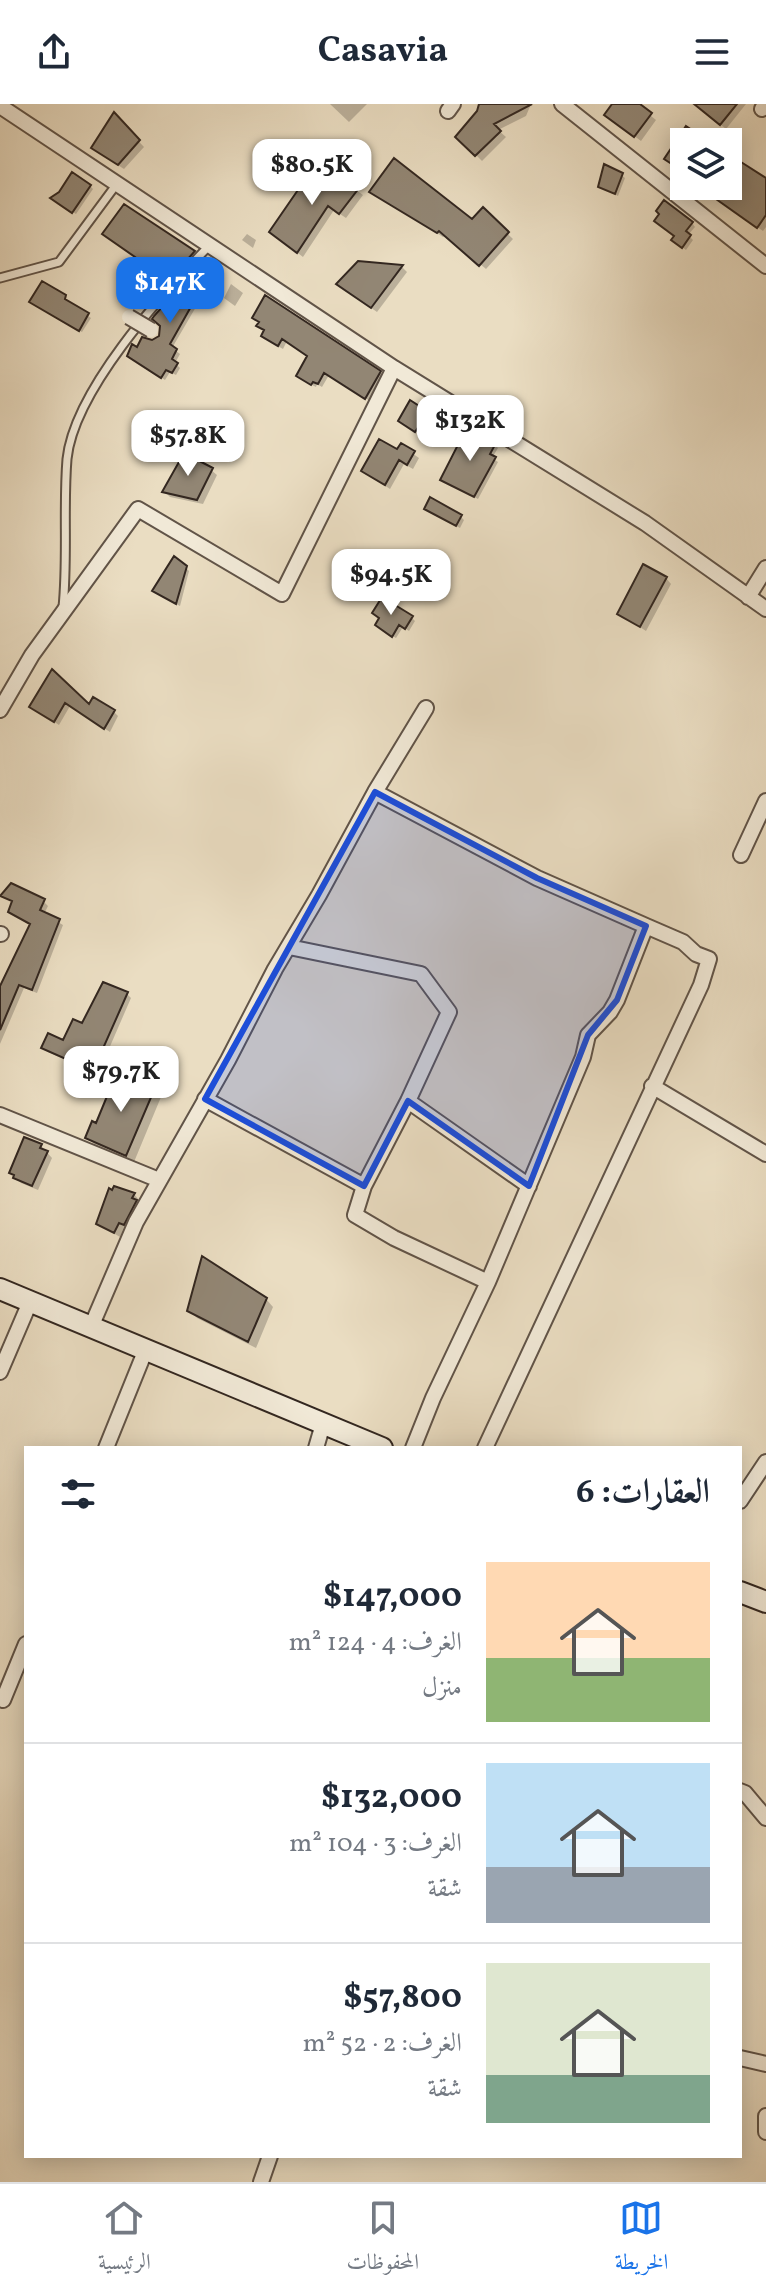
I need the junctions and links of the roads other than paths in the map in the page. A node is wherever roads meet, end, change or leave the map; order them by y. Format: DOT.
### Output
graph roads {
  1 [pos="562,104"];
  2 [pos="0,106"];
  3 [pos="21,111"];
  4 [pos="116,185"];
  5 [pos="208,247"];
  6 [pos="766,266"];
  7 [pos="0,278"];
  8 [pos="129,317"];
  9 [pos="151,330"];
  10 [pos="394,368"];
  11 [pos="766,568"];
  12 [pos="748,597"];
  13 [pos="766,609"];
  14 [pos="63,613"];
  15 [pos="426,708"];
  16 [pos="0,710"];
  17 [pos="375,792"];
  18 [pos="766,801"];
  19 [pos="741,855"];
  20 [pos="646,926"];
  21 [pos="289,947"];
  22 [pos="652,1086"];
  23 [pos="205,1099"];
  24 [pos="408,1101"];
  25 [pos="0,1115"];
  26 [pos="766,1154"];
  27 [pos="159,1180"];
  28 [pos="364,1186"];
  29 [pos="529,1186"];
  30 [pos="488,1282"];
  31 [pos="0,1289"];
  32 [pos="30,1302"];
  33 [pos="91,1327"];
  34 [pos="146,1349"];
  35 [pos="0,1372"];
  36 [pos="323,1424"];
  37 [pos="107,1446"];
  38 [pos="317,1446"];
  39 [pos="377,1446"];
  40 [pos="414,1446"];
  41 [pos="486,1446"];
  42 [pos="766,1462"];
  43 [pos="742,1498"];
  44 [pos="742,1593"];
  45 [pos="766,1602"];
  46 [pos="24,1649"];
  47 [pos="3,1700"];
  48 [pos="742,1792"];
  49 [pos="766,1818"];
  50 [pos="742,2058"];
  51 [pos="766,2064"];
  52 [pos="766,2116"];
  53 [pos="766,2132"];
  54 [pos="269,2158"];
  55 [pos="261,2182"];
  1 -- 6 [label="street"];
  2 -- 3 [label="street"];
  3 -- 4 [label="street"];
  4 -- 5 [label="street"];
  4 -- 7 [label="lane"];
  5 -- 10 [label="street"];
  5 -- 14 [label="lane"];
  8 -- 9 [label="street, bridge"];
  10 -- 12 [label="street"];
  10 -- 14 [label="street"];
  11 -- 12 [label="street"];
  12 -- 13 [label="street"];
  14 -- 16 [label="street"];
  15 -- 17 [label="street"];
  17 -- 20 [label="street"];
  17 -- 21 [label="street"];
  18 -- 19 [label="street"];
  20 -- 22 [label="street"];
  20 -- 29 [label="street"];
  21 -- 23 [label="street"];
  21 -- 24 [label="street"];
  22 -- 26 [label="street"];
  22 -- 41 [label="street"];
  23 -- 27 [label="street"];
  23 -- 28 [label="street"];
  24 -- 28 [label="street"];
  24 -- 29 [label="street"];
  25 -- 27 [label="street"];
  27 -- 33 [label="street"];
  28 -- 30 [label="street"];
  29 -- 30 [label="street"];
  30 -- 40 [label="street"];
  31 -- 32 [label="main road"];
  32 -- 33 [label="main road"];
  32 -- 35 [label="street"];
  33 -- 34 [label="main road"];
  34 -- 36 [label="main road"];
  34 -- 37 [label="street"];
  36 -- 38 [label="street"];
  36 -- 39 [label="main road"];
  42 -- 43 [label="street"];
  44 -- 45 [label="main road"];
  46 -- 47 [label="street"];
  48 -- 49 [label="street"];
  50 -- 51 [label="street"];
  52 -- 53 [label="street"];
  54 -- 55 [label="street"];
}
